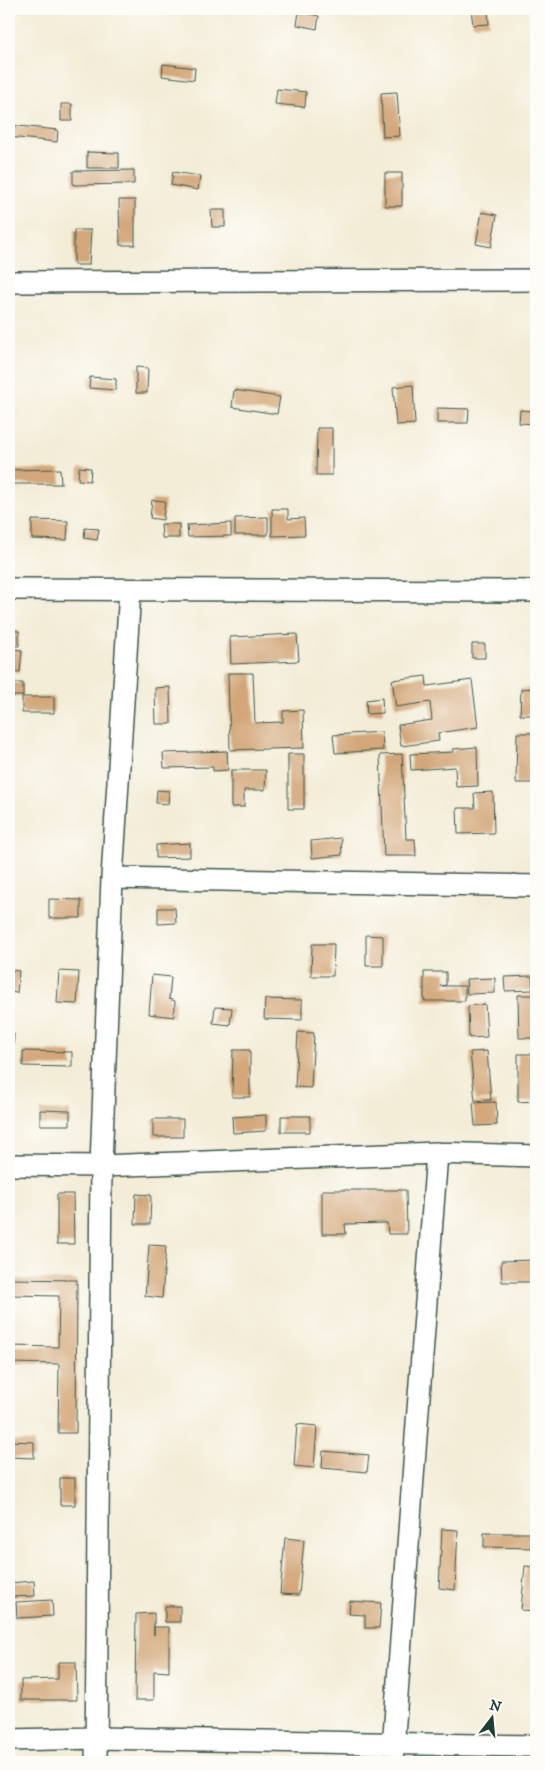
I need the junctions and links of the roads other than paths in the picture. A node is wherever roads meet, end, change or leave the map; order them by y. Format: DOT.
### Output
graph roads {
  1 [pos="536,280"];
  2 [pos="9,282"];
  3 [pos="9,589"];
  4 [pos="130,590"];
  5 [pos="536,591"];
  6 [pos="112,878"];
  7 [pos="536,886"];
  8 [pos="437,1153"];
  9 [pos="536,1156"];
  10 [pos="9,1165"];
  11 [pos="101,1166"];
  12 [pos="96,1738"];
  13 [pos="9,1740"];
  14 [pos="536,1746"];
  15 [pos="393,1753"];
  16 [pos="96,1762"];
  1 -- 2 [label="street"];
  3 -- 4 [label="street"];
  4 -- 5 [label="street"];
  4 -- 6 [label="street"];
  6 -- 7 [label="street"];
  6 -- 11 [label="street"];
  8 -- 9 [label="street"];
  8 -- 11 [label="street"];
  8 -- 15 [label="street"];
  10 -- 11 [label="street"];
  11 -- 12 [label="street"];
  12 -- 13 [label="street"];
  12 -- 15 [label="street"];
  12 -- 16 [label="street"];
  14 -- 15 [label="street"];
}
